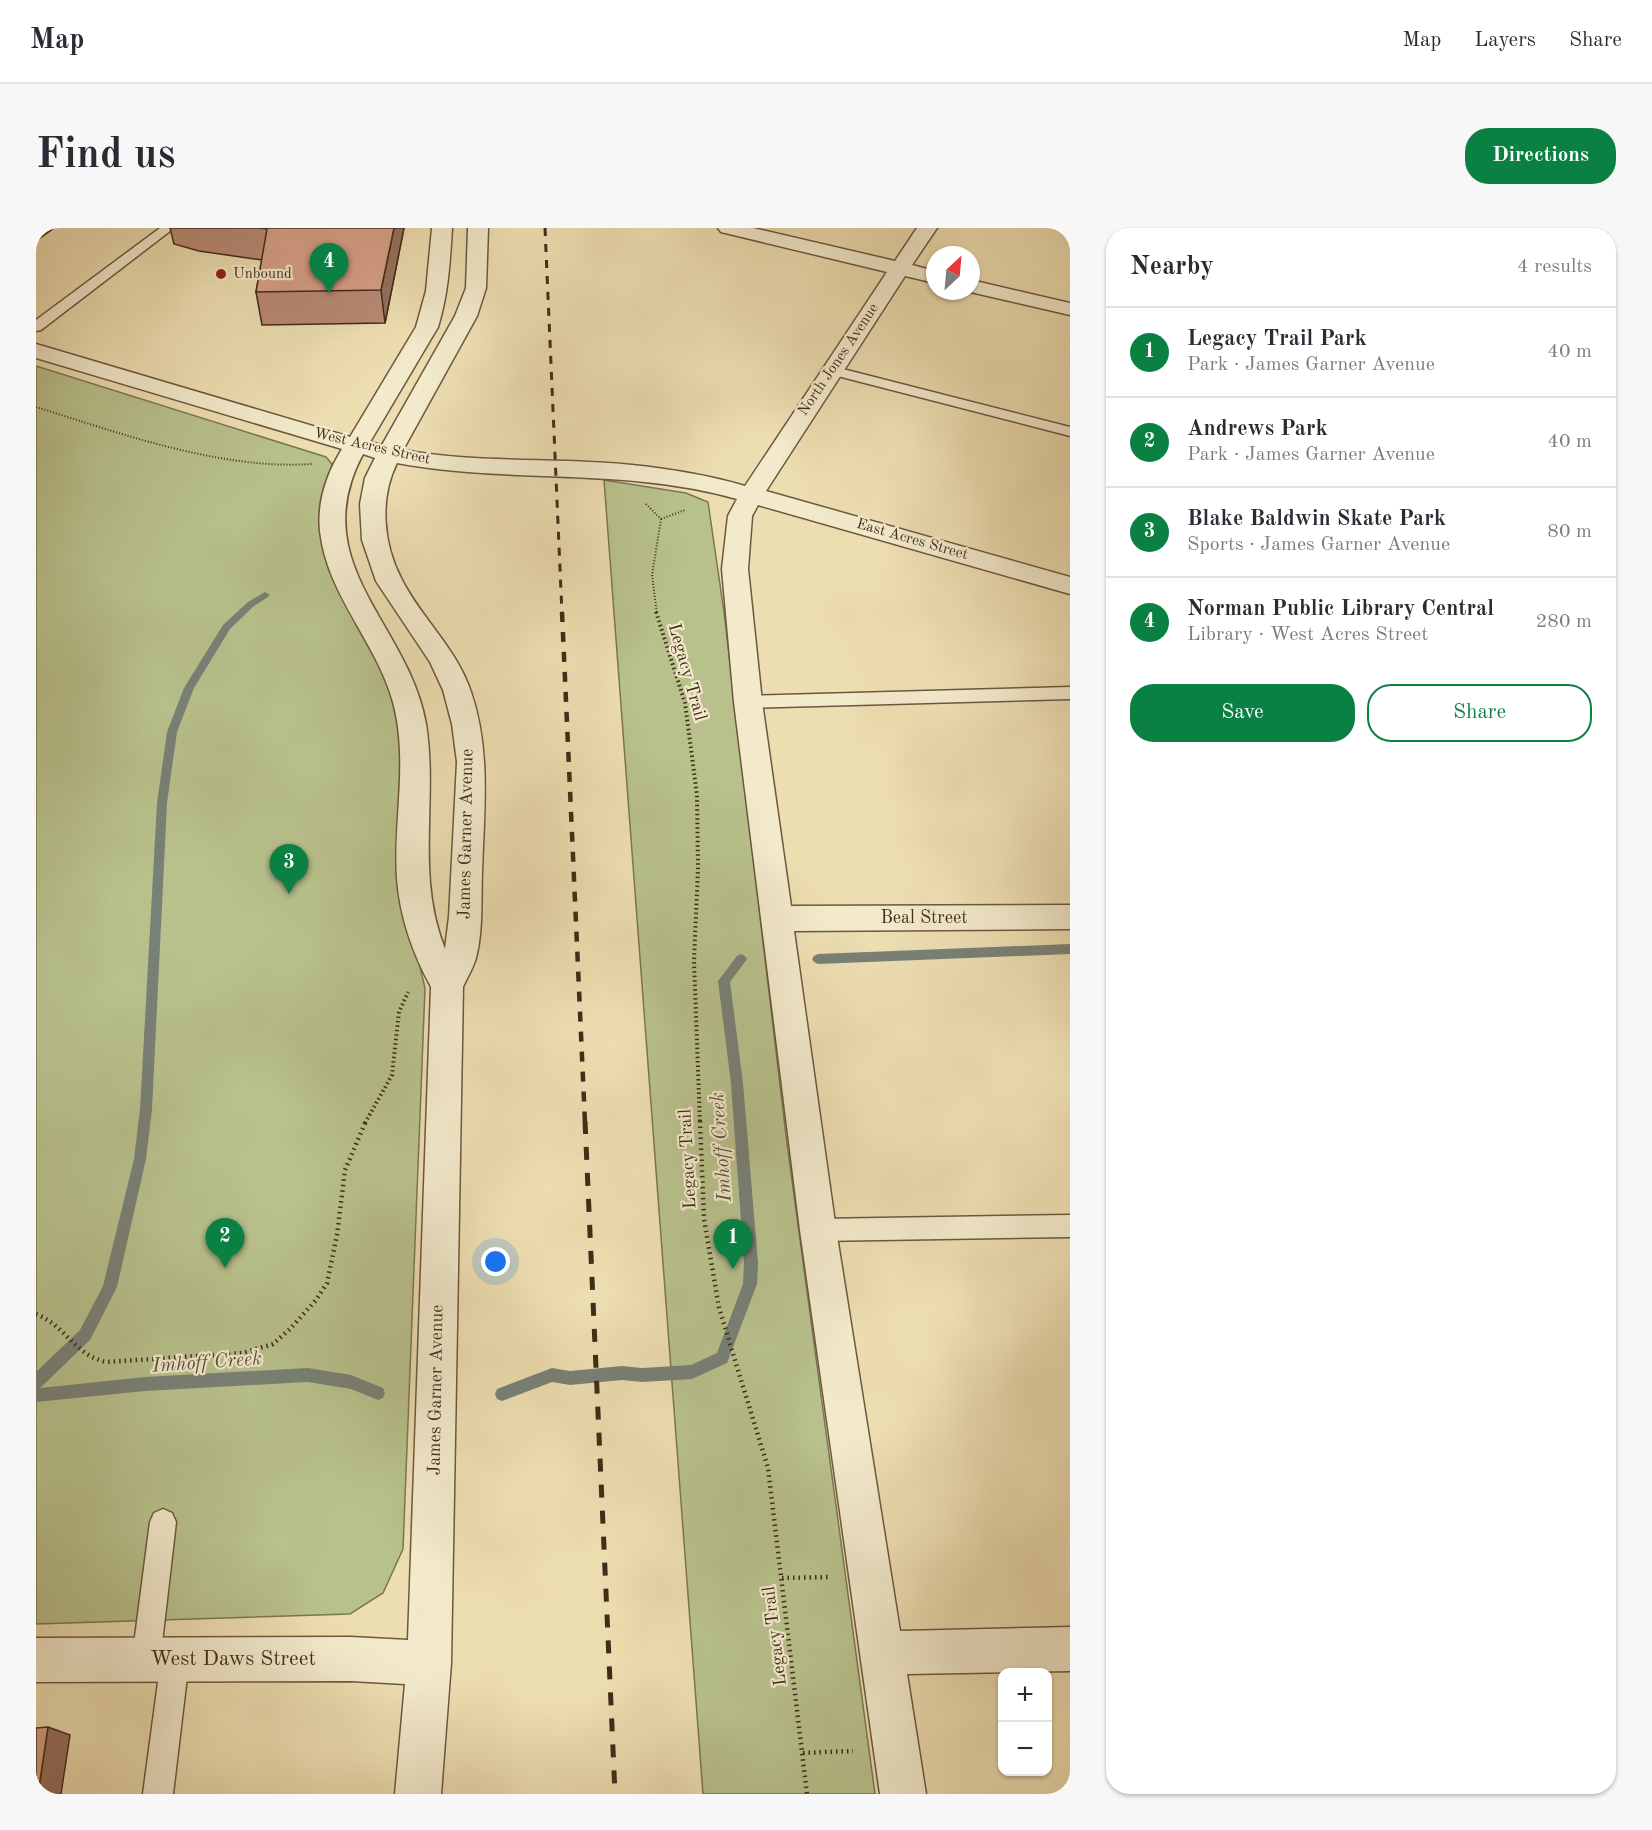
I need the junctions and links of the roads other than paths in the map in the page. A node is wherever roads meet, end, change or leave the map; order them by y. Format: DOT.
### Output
graph roads {
  1 [pos="168,228"];
  2 [pos="442,228"];
  3 [pos="478,228"];
  4 [pos="728,228"];
  5 [pos="927,228"];
  6 [pos="900,269"];
  7 [pos="926,275"];
  8 [pos="980,288"];
  9 [pos="1070,309"];
  10 [pos="36,327"];
  11 [pos="36,351"];
  12 [pos="831,370"];
  13 [pos="1070,432"];
  14 [pos="355,446"];
  15 [pos="389,454"];
  16 [pos="753,494"];
  17 [pos="1070,586"];
  18 [pos="1070,693"];
  19 [pos="748,702"];
  20 [pos="1070,917"];
  21 [pos="777,919"];
  22 [pos="430,984"];
  23 [pos="1070,1226"];
  24 [pos="818,1230"];
  25 [pos="163,1522"];
  26 [pos="1070,1649"];
  27 [pos="882,1653"];
  28 [pos="36,1660"];
  29 [pos="161,1660"];
  30 [pos="429,1663"];
  31 [pos="158,1794"];
  32 [pos="418,1794"];
  33 [pos="903,1794"];
  1 -- 10 [label="lane"];
  2 -- 14 [label="street"];
  3 -- 15 [label="street, James Garner Avenue"];
  4 -- 6 [label="street"];
  5 -- 6 [label="street, North Jones Avenue"];
  6 -- 7 [label="street"];
  6 -- 12 [label="street, North Jones Avenue"];
  8 -- 9 [label="street"];
  11 -- 14 [label="street, West Acres Street"];
  12 -- 13 [label="lane"];
  12 -- 16 [label="street, North Jones Avenue"];
  14 -- 15 [label="street, West Acres Street"];
  14 -- 22 [label="street"];
  15 -- 16 [label="street, West Acres Street"];
  15 -- 22 [label="street, James Garner Avenue"];
  16 -- 17 [label="street, East Acres Street"];
  16 -- 19 [label="street, North Jones Avenue"];
  18 -- 19 [label="lane"];
  19 -- 21 [label="street, North Jones Avenue"];
  20 -- 21 [label="street, Beal Street"];
  21 -- 24 [label="street, North Jones Avenue"];
  22 -- 30 [label="street, James Garner Avenue"];
  23 -- 24 [label="lane"];
  24 -- 27 [label="street, North Jones Avenue"];
  25 -- 29 [label="lane"];
  26 -- 27 [label="street"];
  27 -- 33 [label="street, North Jones Avenue"];
  28 -- 29 [label="street, West Daws Street"];
  29 -- 30 [label="street, West Daws Street"];
  29 -- 31 [label="lane"];
  30 -- 32 [label="street, James Garner Avenue"];
}
